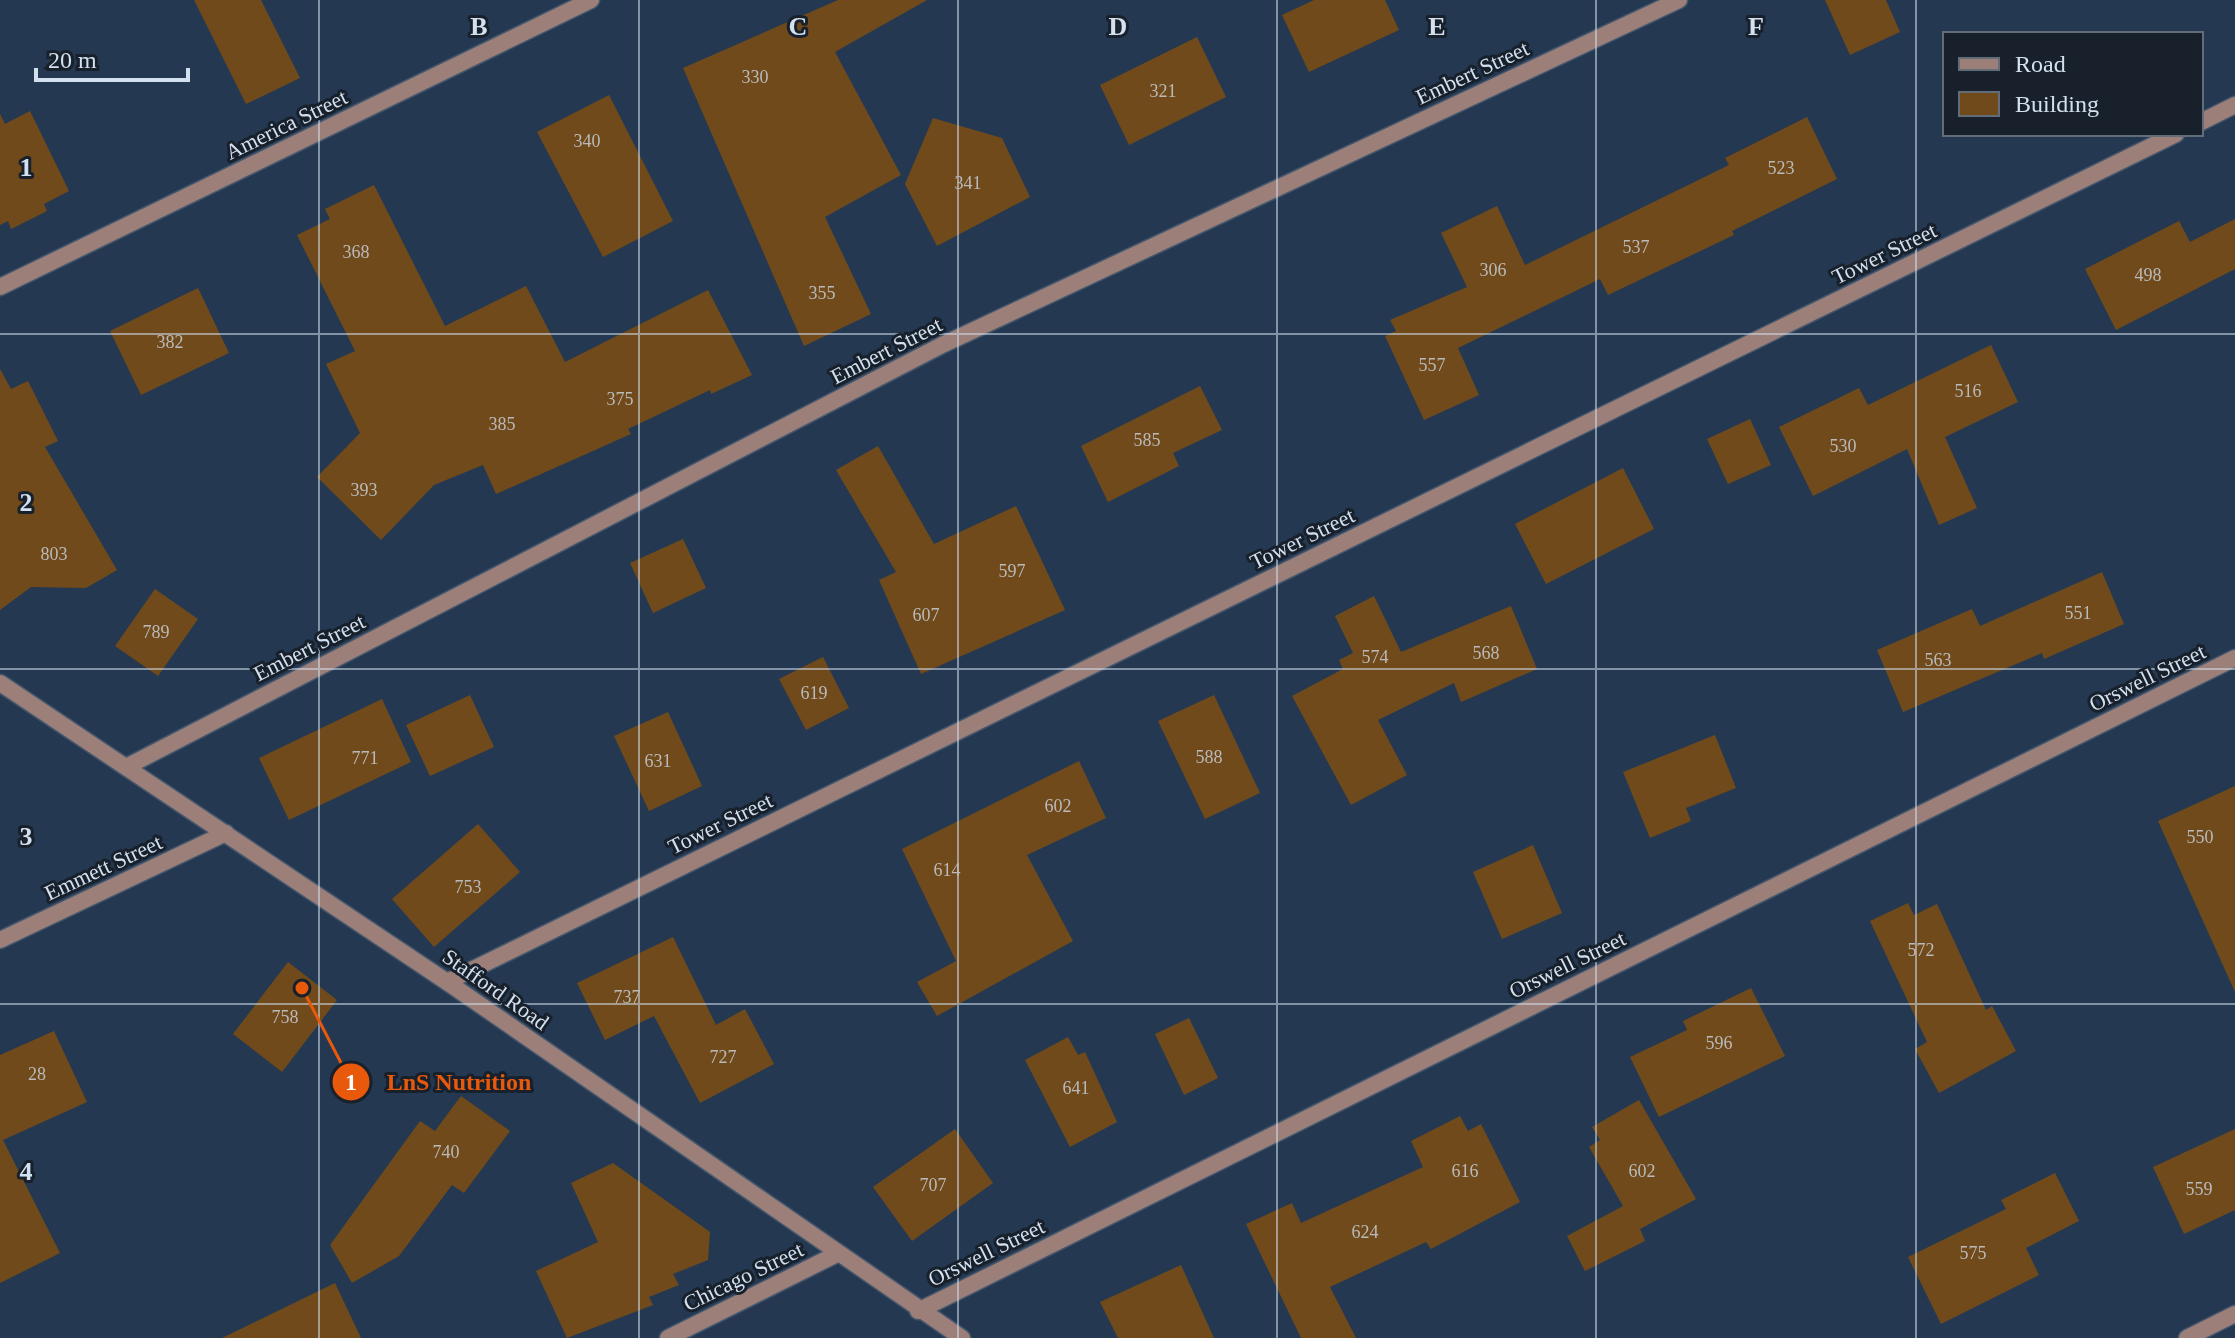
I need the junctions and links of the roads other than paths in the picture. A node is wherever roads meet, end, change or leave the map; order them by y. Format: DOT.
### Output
graph roads {
  1 [pos="591,0"];
  2 [pos="1679,0"];
  3 [pos="2235,105"];
  4 [pos="2203,121"];
  5 [pos="2172,136"];
  6 [pos="0,287"];
  7 [pos="2235,658"];
  8 [pos="0,683"];
  9 [pos="126,767"];
  10 [pos="226,833"];
  11 [pos="0,940"];
  12 [pos="447,982"];
  13 [pos="837,1254"];
  14 [pos="918,1311"];
  15 [pos="2235,1314"];
  16 [pos="668,1338"];
  17 [pos="962,1338"];
  18 [pos="2187,1338"];
  1 -- 6 [label="street, America Street"];
  2 -- 9 [label="street, Embert Street"];
  3 -- 4 [label="street"];
  5 -- 12 [label="street, Tower Street"];
  7 -- 14 [label="street, Orswell Street"];
  8 -- 9 [label="street, Stafford Road"];
  9 -- 10 [label="street, Stafford Road"];
  10 -- 11 [label="street, Emmett Street"];
  10 -- 12 [label="street, Stafford Road"];
  12 -- 13 [label="street, Stafford Road"];
  13 -- 14 [label="street, Stafford Road"];
  13 -- 16 [label="street, Chicago Street"];
  14 -- 17 [label="street, Stafford Road"];
  15 -- 18 [label="street"];
}
